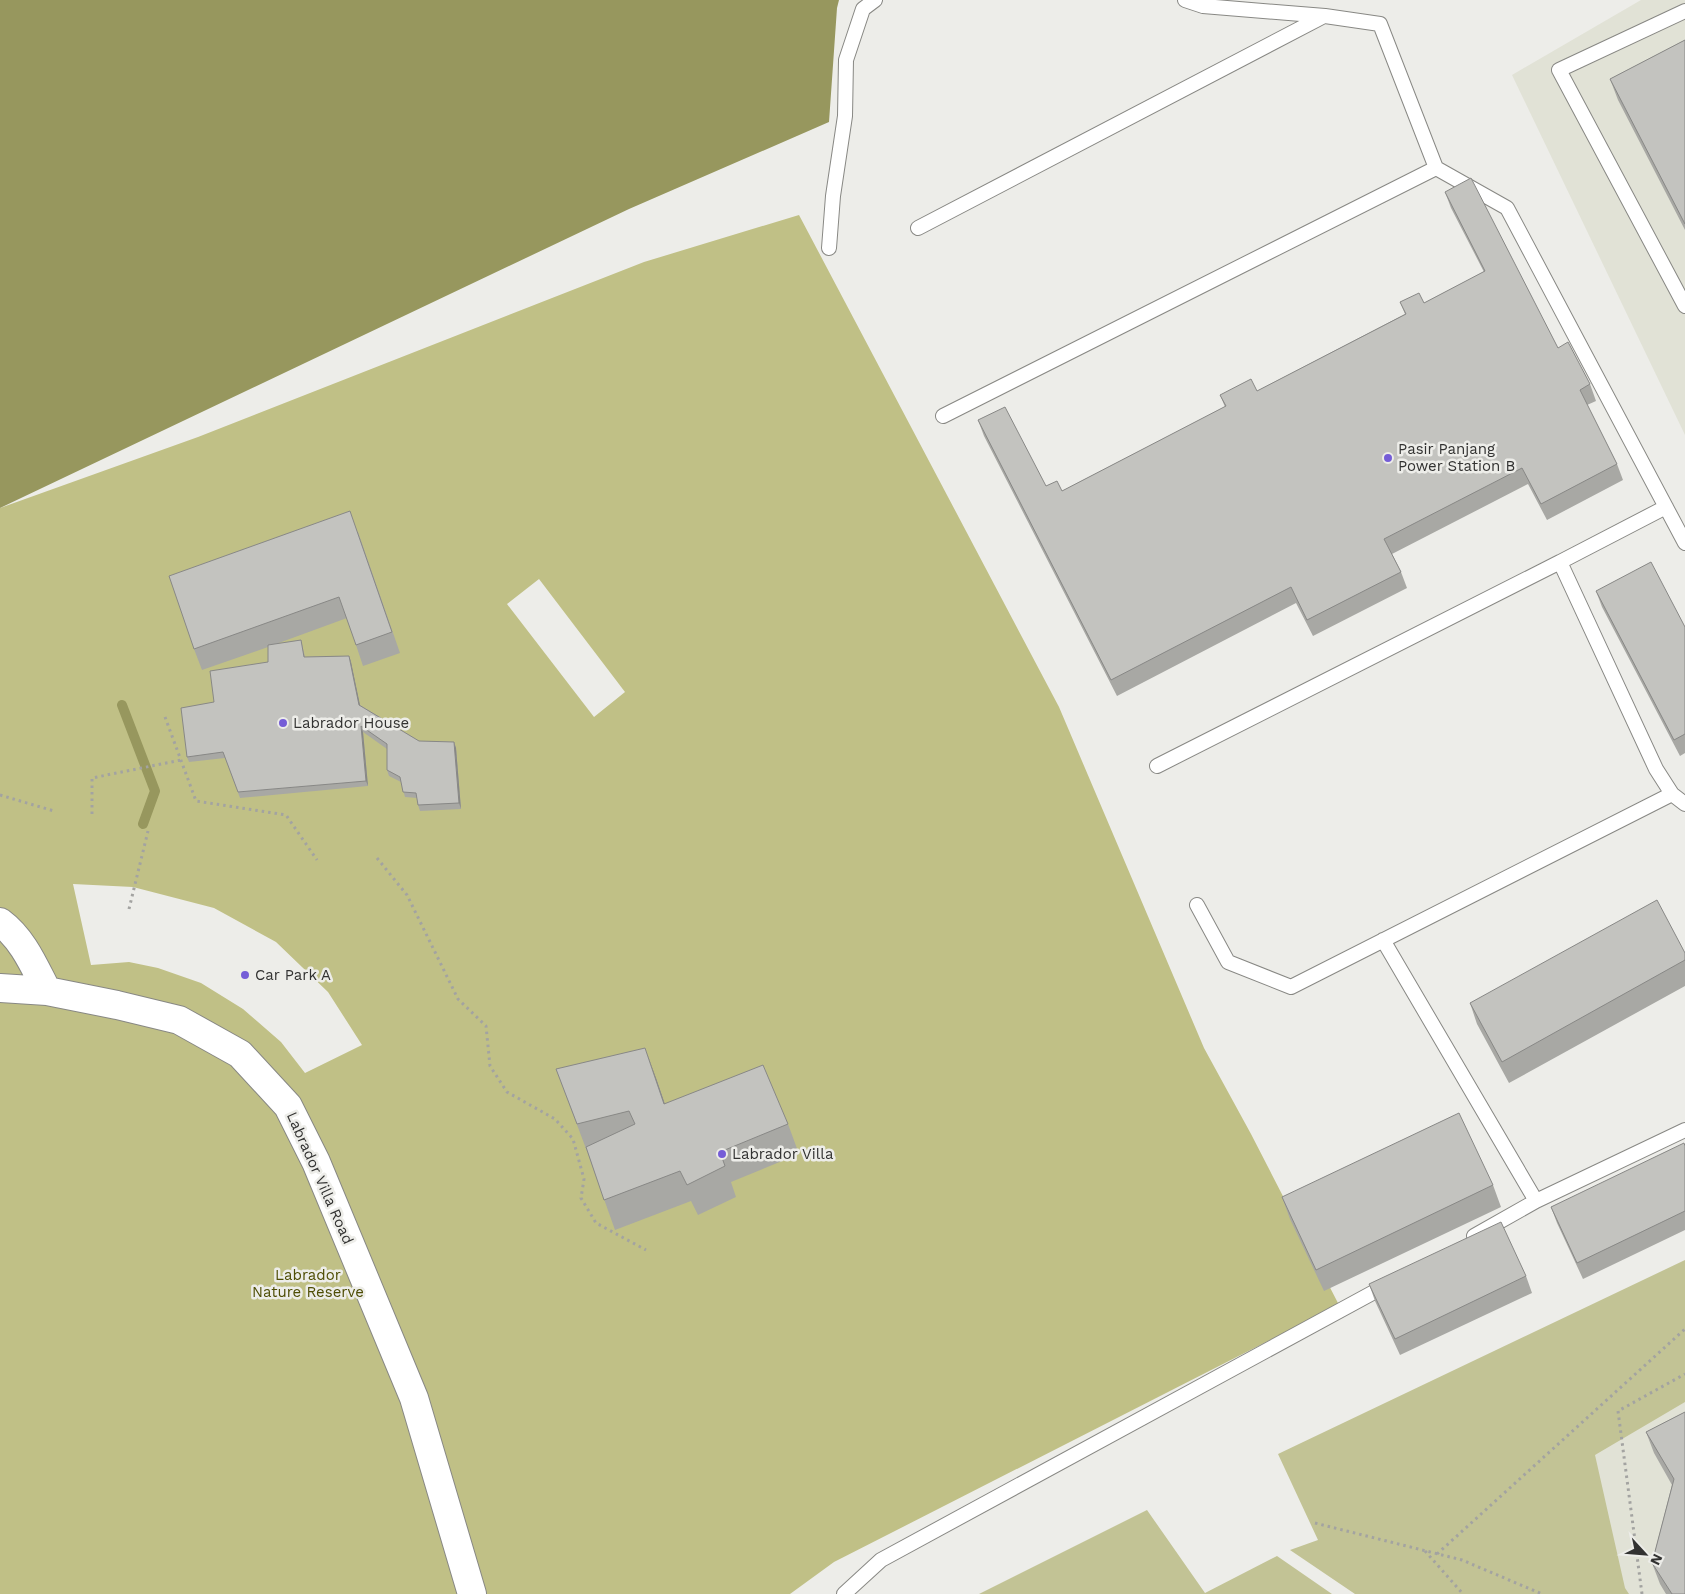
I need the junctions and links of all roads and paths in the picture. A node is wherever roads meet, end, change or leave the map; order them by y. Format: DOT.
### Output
graph roads {
  1 [pos="875,0"];
  2 [pos="1185,0"];
  3 [pos="1685,11"];
  4 [pos="1325,16"];
  5 [pos="1436,168"];
  6 [pos="918,228"];
  7 [pos="829,248"];
  8 [pos="1685,306"];
  9 [pos="943,416"];
  10 [pos="1666,507"];
  11 [pos="1685,544"];
  12 [pos="1560,562"];
  13 [pos="165,717"];
  14 [pos="181,760"];
  15 [pos="1157,766"];
  16 [pos="1672,794"];
  17 [pos="0,795"];
  18 [pos="1685,804"];
  19 [pos="54,811"];
  20 [pos="92,814"];
  21 [pos="148,831"];
  22 [pos="377,858"];
  23 [pos="317,860"];
  24 [pos="1197,905"];
  25 [pos="129,909"];
  26 [pos="0,922"];
  27 [pos="1383,940"];
  28 [pos="0,988"];
  29 [pos="47,991"];
  30 [pos="1685,1130"];
  31 [pos="1536,1201"];
  32 [pos="1460,1244"];
  33 [pos="646,1250"];
  34 [pos="1400,1277"];
  35 [pos="1685,1329"];
  36 [pos="1685,1374"];
  37 [pos="1315,1523"];
  38 [pos="1425,1551"];
  39 [pos="1437,1554"];
  40 [pos="472,1594"];
  41 [pos="844,1594"];
  42 [pos="1463,1594"];
  43 [pos="1542,1594"];
  44 [pos="1642,1594"];
  1 -- 7 [label="lane"];
  2 -- 4 [label="lane"];
  3 -- 8 [label="lane"];
  4 -- 5 [label="lane"];
  4 -- 6 [label="lane"];
  5 -- 9 [label="lane"];
  5 -- 10 [label="lane"];
  10 -- 11 [label="lane"];
  10 -- 12 [label="lane"];
  12 -- 15 [label="lane"];
  12 -- 16 [label="lane"];
  13 -- 14 [label="path"];
  14 -- 20 [label="path"];
  14 -- 23 [label="path"];
  16 -- 18 [label="lane"];
  16 -- 27 [label="lane"];
  17 -- 19 [label="path"];
  21 -- 25 [label="path"];
  22 -- 33 [label="path"];
  24 -- 27 [label="lane"];
  26 -- 29 [label="street"];
  27 -- 31 [label="lane"];
  28 -- 29 [label="street, Labrador Villa Road"];
  29 -- 40 [label="street, Labrador Villa Road"];
  30 -- 31 [label="lane"];
  31 -- 32 [label="lane"];
  34 -- 41 [label="lane"];
  35 -- 39 [label="path"];
  36 -- 44 [label="path"];
  37 -- 38 [label="path"];
  38 -- 39 [label="path"];
  38 -- 42 [label="path"];
  39 -- 43 [label="path"];
}
